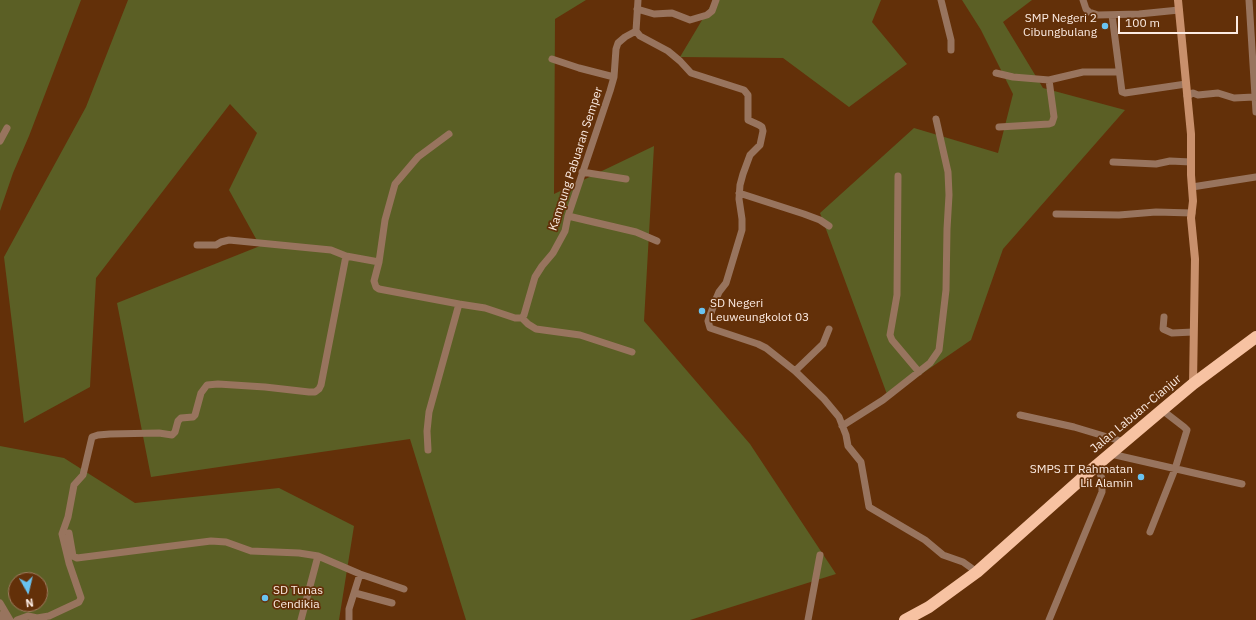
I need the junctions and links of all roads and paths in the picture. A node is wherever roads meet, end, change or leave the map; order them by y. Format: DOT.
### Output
graph roads {
  1 [pos="638,0"];
  2 [pos="716,0"];
  3 [pos="941,0"];
  4 [pos="1083,0"];
  5 [pos="1178,0"];
  6 [pos="1248,0"];
  7 [pos="637,10"];
  8 [pos="1179,10"];
  9 [pos="1112,15"];
  10 [pos="636,31"];
  11 [pos="951,50"];
  12 [pos="552,59"];
  13 [pos="1120,72"];
  14 [pos="996,73"];
  15 [pos="614,76"];
  16 [pos="1049,80"];
  17 [pos="1186,84"];
  18 [pos="1187,96"];
  19 [pos="1254,96"];
  20 [pos="1256,112"];
  21 [pos="936,119"];
  22 [pos="999,127"];
  23 [pos="7,128"];
  24 [pos="449,134"];
  25 [pos="0,141"];
  26 [pos="1113,162"];
  27 [pos="1192,162"];
  28 [pos="582,172"];
  29 [pos="898,176"];
  30 [pos="1256,177"];
  31 [pos="626,179"];
  32 [pos="1192,187"];
  33 [pos="739,193"];
  34 [pos="1192,213"];
  35 [pos="1056,214"];
  36 [pos="568,216"];
  37 [pos="829,226"];
  38 [pos="657,241"];
  39 [pos="197,245"];
  40 [pos="346,256"];
  41 [pos="379,262"];
  42 [pos="459,304"];
  43 [pos="1164,317"];
  44 [pos="522,318"];
  45 [pos="828,329"];
  46 [pos="1193,332"];
  47 [pos="1256,337"];
  48 [pos="632,352"];
  49 [pos="795,371"];
  50 [pos="918,372"];
  51 [pos="1193,384"];
  52 [pos="1162,410"];
  53 [pos="1020,415"];
  54 [pos="842,426"];
  55 [pos="1124,442"];
  56 [pos="428,450"];
  57 [pos="1111,454"];
  58 [pos="1097,465"];
  59 [pos="1175,469"];
  60 [pos="1242,484"];
  61 [pos="1150,532"];
  62 [pos="69,533"];
  63 [pos="820,555"];
  64 [pos="318,556"];
  65 [pos="978,572"];
  66 [pos="360,574"];
  67 [pos="404,589"];
  68 [pos="356,593"];
  69 [pos="0,603"];
  70 [pos="392,603"];
  71 [pos="0,615"];
  72 [pos="3,620"];
  73 [pos="10,620"];
  74 [pos="17,620"];
  75 [pos="301,620"];
  76 [pos="349,620"];
  77 [pos="808,620"];
  78 [pos="905,620"];
  79 [pos="1049,620"];
  1 -- 7 [label="street"];
  2 -- 7 [label="street"];
  3 -- 11 [label="street"];
  4 -- 9 [label="street"];
  5 -- 8 [label="street"];
  6 -- 19 [label="street"];
  7 -- 10 [label="street"];
  8 -- 9 [label="street"];
  8 -- 17 [label="street"];
  9 -- 13 [label="street"];
  10 -- 15 [label="street, Kampung Pabuaran Semper"];
  10 -- 33 [label="street"];
  12 -- 15 [label="street"];
  13 -- 16 [label="street"];
  13 -- 17 [label="street"];
  14 -- 16 [label="street"];
  15 -- 28 [label="street, Kampung Pabuaran Semper"];
  16 -- 22 [label="street"];
  17 -- 18 [label="street"];
  18 -- 19 [label="street"];
  18 -- 27 [label="street"];
  19 -- 20 [label="street"];
  21 -- 50 [label="street"];
  23 -- 25 [label="street"];
  24 -- 41 [label="street"];
  26 -- 27 [label="street"];
  27 -- 32 [label="street"];
  28 -- 31 [label="street"];
  28 -- 36 [label="street, Kampung Pabuaran Semper"];
  29 -- 50 [label="street"];
  30 -- 32 [label="street"];
  32 -- 34 [label="street"];
  33 -- 37 [label="street"];
  33 -- 49 [label="street"];
  34 -- 35 [label="street"];
  34 -- 46 [label="street"];
  36 -- 38 [label="street"];
  36 -- 44 [label="street, Kampung Pabuaran Semper"];
  39 -- 40 [label="street"];
  40 -- 41 [label="street"];
  40 -- 74 [label="street"];
  41 -- 42 [label="street"];
  42 -- 44 [label="street"];
  42 -- 56 [label="street"];
  43 -- 46 [label="street"];
  44 -- 48 [label="street"];
  45 -- 49 [label="street"];
  46 -- 51 [label="street"];
  47 -- 51 [label="highway, Jalan Labuan-Cianjur"];
  49 -- 54 [label="street"];
  50 -- 54 [label="street"];
  51 -- 52 [label="highway, Jalan Labuan-Cianjur"];
  52 -- 55 [label="highway, Jalan Labuan-Cianjur"];
  52 -- 59 [label="street"];
  53 -- 55 [label="street"];
  54 -- 65 [label="street"];
  55 -- 57 [label="highway, Jalan Labuan-Cianjur"];
  57 -- 58 [label="highway, Jalan Labuan-Cianjur"];
  57 -- 59 [label="street"];
  58 -- 65 [label="highway, Jalan Labuan-Cianjur"];
  58 -- 79 [label="street"];
  59 -- 60 [label="street"];
  59 -- 61 [label="street"];
  62 -- 64 [label="street"];
  63 -- 77 [label="street"];
  64 -- 66 [label="street"];
  64 -- 75 [label="street"];
  65 -- 78 [label="highway, Jalan Labuan-Cianjur"];
  66 -- 67 [label="street"];
  66 -- 68 [label="street"];
  68 -- 70 [label="street"];
  68 -- 76 [label="street"];
  69 -- 73 [label="street"];
  71 -- 72 [label="street"];
}
